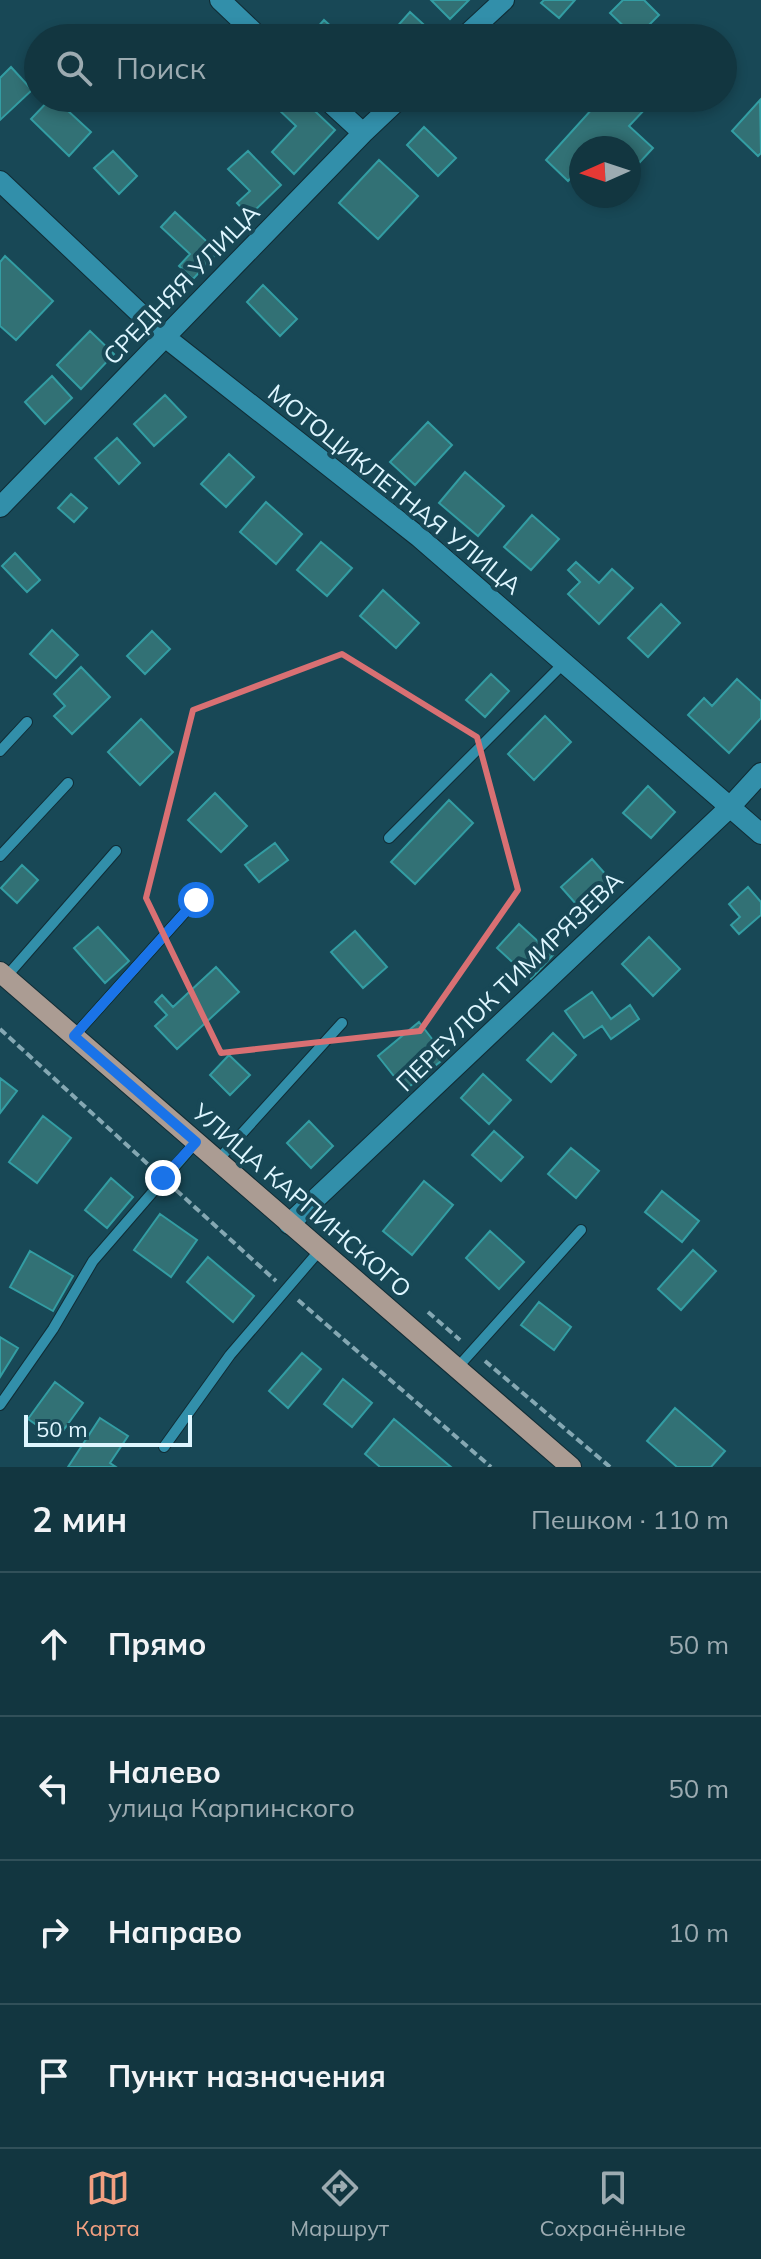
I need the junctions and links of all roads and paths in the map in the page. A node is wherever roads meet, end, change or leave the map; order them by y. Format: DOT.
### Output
graph roads {
  1 [pos="220,0"];
  2 [pos="504,0"];
  3 [pos="245,24"];
  4 [pos="478,24"];
  5 [pos="340,112"];
  6 [pos="385,112"];
  7 [pos="363,133"];
  8 [pos="0,181"];
  9 [pos="165,337"];
  10 [pos="0,507"];
  11 [pos="564,663"];
  12 [pos="27,722"];
  13 [pos="0,751"];
  14 [pos="761,773"];
  15 [pos="68,783"];
  16 [pos="729,808"];
  17 [pos="761,834"];
  18 [pos="389,838"];
  19 [pos="116,851"];
  20 [pos="0,856"];
  21 [pos="196,900"];
  22 [pos="3,975"];
  23 [pos="342,1023"];
  24 [pos="0,1029"];
  25 [pos="74,1036"];
  26 [pos="196,1142"];
  27 [pos="217,1161"];
  28 [pos="163,1178"];
  29 [pos="289,1224"];
  30 [pos="581,1230"];
  31 [pos="320,1250"];
  32 [pos="287,1290"];
  33 [pos="457,1368"];
  34 [pos="0,1405"];
  35 [pos="164,1447"];
  36 [pos="491,1467"];
  37 [pos="571,1467"];
  1 -- 3 [label="street"];
  2 -- 4 [label="street"];
  5 -- 7 [label="street"];
  6 -- 7 [label="street, СРЕДНЯЯ УЛИЦА"];
  7 -- 9 [label="street, СРЕДНЯЯ УЛИЦА"];
  8 -- 9 [label="street, МОТОЦИКЛЕТНАЯ УЛИЦА"];
  9 -- 10 [label="street, СРЕДНЯЯ УЛИЦА"];
  9 -- 11 [label="street, МОТОЦИКЛЕТНАЯ УЛИЦА"];
  11 -- 16 [label="street, МОТОЦИКЛЕТНАЯ УЛИЦА"];
  11 -- 18 [label="lane"];
  12 -- 13 [label="lane"];
  14 -- 16 [label="street, ПЕРЕУЛОК ТИМИРЯЗЕВА"];
  15 -- 20 [label="lane"];
  16 -- 17 [label="street, МОТОЦИКЛЕТНАЯ УЛИЦА"];
  16 -- 29 [label="street, ПЕРЕУЛОК ТИМИРЯЗЕВА"];
  19 -- 22 [label="lane"];
  21 -- 25 [label="lane"];
  22 -- 25 [label="main road, УЛИЦА КАРПИНСКОГО"];
  23 -- 27 [label="lane"];
  24 -- 28 [label="path"];
  25 -- 26 [label="main road, УЛИЦА КАРПИНСКОГО"];
  26 -- 27 [label="main road, УЛИЦА КАРПИНСКОГО"];
  26 -- 28 [label="lane"];
  27 -- 29 [label="main road, УЛИЦА КАРПИНСКОГО"];
  28 -- 32 [label="path"];
  28 -- 34 [label="lane"];
  29 -- 31 [label="main road, УЛИЦА КАРПИНСКОГО"];
  30 -- 33 [label="lane"];
  31 -- 32 [label="lane"];
  31 -- 33 [label="main road, УЛИЦА КАРПИНСКОГО"];
  32 -- 35 [label="lane"];
  32 -- 36 [label="path"];
  33 -- 37 [label="main road, УЛИЦА КАРПИНСКОГО"];
}
